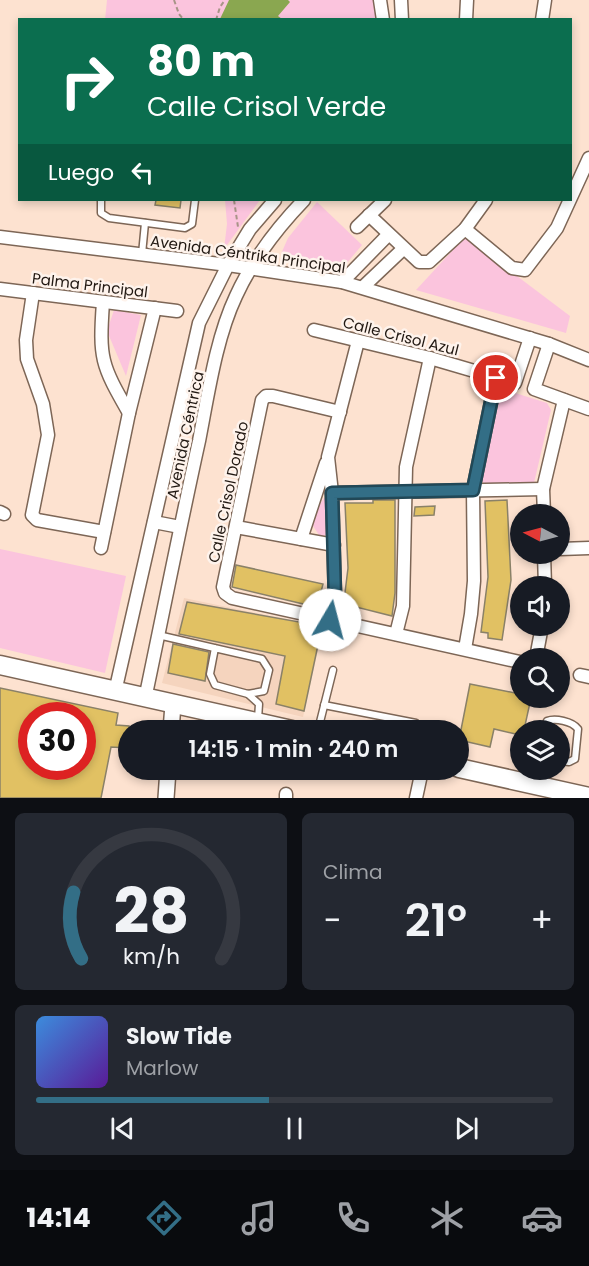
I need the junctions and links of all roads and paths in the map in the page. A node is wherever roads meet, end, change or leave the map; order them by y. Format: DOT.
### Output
graph roads {
  1 [pos="174,0"];
  2 [pos="225,0"];
  3 [pos="380,0"];
  4 [pos="401,0"];
  5 [pos="466,0"];
  6 [pos="545,0"];
  7 [pos="182,18"];
  8 [pos="217,18"];
  9 [pos="383,18"];
  10 [pos="402,18"];
  11 [pos="466,18"];
  12 [pos="543,18"];
  13 [pos="589,158"];
  14 [pos="572,195"];
  15 [pos="101,201"];
  16 [pos="195,201"];
  17 [pos="234,201"];
  18 [pos="274,201"];
  19 [pos="302,201"];
  20 [pos="384,201"];
  21 [pos="485,201"];
  22 [pos="569,201"];
  23 [pos="369,215"];
  24 [pos="147,224"];
  25 [pos="357,227"];
  26 [pos="465,229"];
  27 [pos="388,235"];
  28 [pos="0,237"];
  29 [pos="240,244"];
  30 [pos="404,249"];
  31 [pos="144,254"];
  32 [pos="228,265"];
  33 [pos="252,268"];
  34 [pos="342,282"];
  35 [pos="363,287"];
  36 [pos="0,289"];
  37 [pos="33,293"];
  38 [pos="104,302"];
  39 [pos="155,308"];
  40 [pos="177,311"];
  41 [pos="314,330"];
  42 [pos="530,338"];
  43 [pos="358,340"];
  44 [pos="549,344"];
  45 [pos="430,358"];
  46 [pos="589,360"];
  47 [pos="496,378"];
  48 [pos="564,400"];
  49 [pos="589,409"];
  50 [pos="339,412"];
  51 [pos="129,413"];
  52 [pos="328,457"];
  53 [pos="543,489"];
  54 [pos="473,490"];
  55 [pos="404,492"];
  56 [pos="332,493"];
  57 [pos="544,504"];
  58 [pos="154,522"];
  59 [pos="180,527"];
  60 [pos="236,527"];
  61 [pos="104,532"];
  62 [pos="301,539"];
  63 [pos="334,545"];
  64 [pos="101,548"];
  65 [pos="589,548"];
  66 [pos="570,549"];
  67 [pos="330,620"];
  68 [pos="396,634"];
  69 [pos="158,635"];
  70 [pos="215,648"];
  71 [pos="465,650"];
  72 [pos="510,660"];
  73 [pos="0,666"];
  74 [pos="333,670"];
  75 [pos="115,692"];
  76 [pos="248,694"];
  77 [pos="145,699"];
  78 [pos="173,705"];
  79 [pos="324,705"];
  80 [pos="172,720"];
  81 [pos="243,720"];
  82 [pos="257,720"];
  83 [pos="320,720"];
  84 [pos="401,720"];
  85 [pos="570,723"];
  86 [pos="570,762"];
  87 [pos="469,769"];
  88 [pos="510,774"];
  89 [pos="167,780"];
  90 [pos="420,780"];
  91 [pos="540,780"];
  92 [pos="580,796"];
  93 [pos="166,798"];
  94 [pos="416,798"];
  1 -- 7 [label="path"];
  2 -- 8 [label="path"];
  3 -- 9 [label="street"];
  4 -- 10 [label="street"];
  5 -- 11 [label="street"];
  6 -- 12 [label="street"];
  13 -- 14 [label="street"];
  15 -- 24 [label="lane"];
  16 -- 24 [label="lane"];
  17 -- 29 [label="path"];
  18 -- 29 [label="street, Avenida Céntrica"];
  19 -- 33 [label="street, Avenida Céntrica"];
  20 -- 23 [label="street"];
  21 -- 26 [label="street"];
  22 -- 26 [label="street"];
  23 -- 25 [label="street"];
  23 -- 27 [label="street"];
  24 -- 31 [label="lane"];
  26 -- 30 [label="street"];
  27 -- 30 [label="street"];
  27 -- 34 [label="street"];
  28 -- 31 [label="street, Avenida Céntrika Principal"];
  29 -- 32 [label="street, Avenida Céntrica"];
  30 -- 35 [label="street"];
  31 -- 32 [label="street, Avenida Céntrika Principal"];
  32 -- 33 [label="street, Avenida Céntrika Principal"];
  32 -- 58 [label="street, Avenida Céntrica"];
  33 -- 34 [label="street, Avenida Céntrika Principal"];
  33 -- 59 [label="street, Avenida Céntrica"];
  34 -- 35 [label="street, Avenida Céntrika Principal"];
  35 -- 42 [label="street, Avenida Céntrika Principal"];
  36 -- 37 [label="street, Palma Principal"];
  37 -- 38 [label="street, Palma Principal"];
  37 -- 61 [label="street"];
  38 -- 39 [label="street, Palma Principal"];
  38 -- 51 [label="street"];
  39 -- 40 [label="street, Palma Principal"];
  39 -- 51 [label="street"];
  41 -- 43 [label="street, Calle Crisol Azul"];
  42 -- 44 [label="street, Avenida Céntrika Principal"];
  42 -- 47 [label="street, Calle Crisol Azul"];
  43 -- 45 [label="street, Calle Crisol Azul"];
  43 -- 50 [label="street"];
  44 -- 46 [label="street, Avenida Céntrika Principal"];
  44 -- 48 [label="street"];
  45 -- 47 [label="street, Calle Crisol Azul"];
  45 -- 55 [label="street"];
  47 -- 54 [label="street"];
  48 -- 49 [label="street"];
  48 -- 53 [label="street"];
  50 -- 52 [label="street"];
  50 -- 60 [label="street, Calle Crisol Dorado"];
  51 -- 61 [label="street"];
  52 -- 56 [label="street"];
  52 -- 62 [label="street"];
  53 -- 54 [label="street"];
  53 -- 57 [label="street"];
  54 -- 55 [label="street"];
  54 -- 71 [label="street"];
  55 -- 56 [label="street"];
  55 -- 68 [label="street"];
  56 -- 63 [label="street"];
  58 -- 59 [label="street"];
  58 -- 75 [label="street, Avenida Céntrica"];
  59 -- 69 [label="street, Avenida Céntrica"];
  60 -- 62 [label="street"];
  60 -- 67 [label="street, Calle Crisol Dorado"];
  61 -- 64 [label="street"];
  62 -- 63 [label="street"];
  63 -- 67 [label="street"];
  65 -- 66 [label="street"];
  67 -- 68 [label="street"];
  68 -- 71 [label="street"];
  69 -- 70 [label="lane"];
  69 -- 77 [label="street, Avenida Céntrica"];
  70 -- 76 [label="lane"];
  70 -- 76 [label="lane"];
  71 -- 72 [label="street"];
  73 -- 75 [label="main road"];
  74 -- 79 [label="lane"];
  75 -- 77 [label="main road"];
  76 -- 82 [label="lane"];
  77 -- 78 [label="main road"];
  78 -- 80 [label="street"];
  78 -- 81 [label="main road"];
  79 -- 83 [label="lane"];
  79 -- 84 [label="lane"];
  85 -- 86 [label="lane"];
  87 -- 88 [label="main road"];
  89 -- 93 [label="street"];
  90 -- 94 [label="street"];
  91 -- 92 [label="main road"];
}
